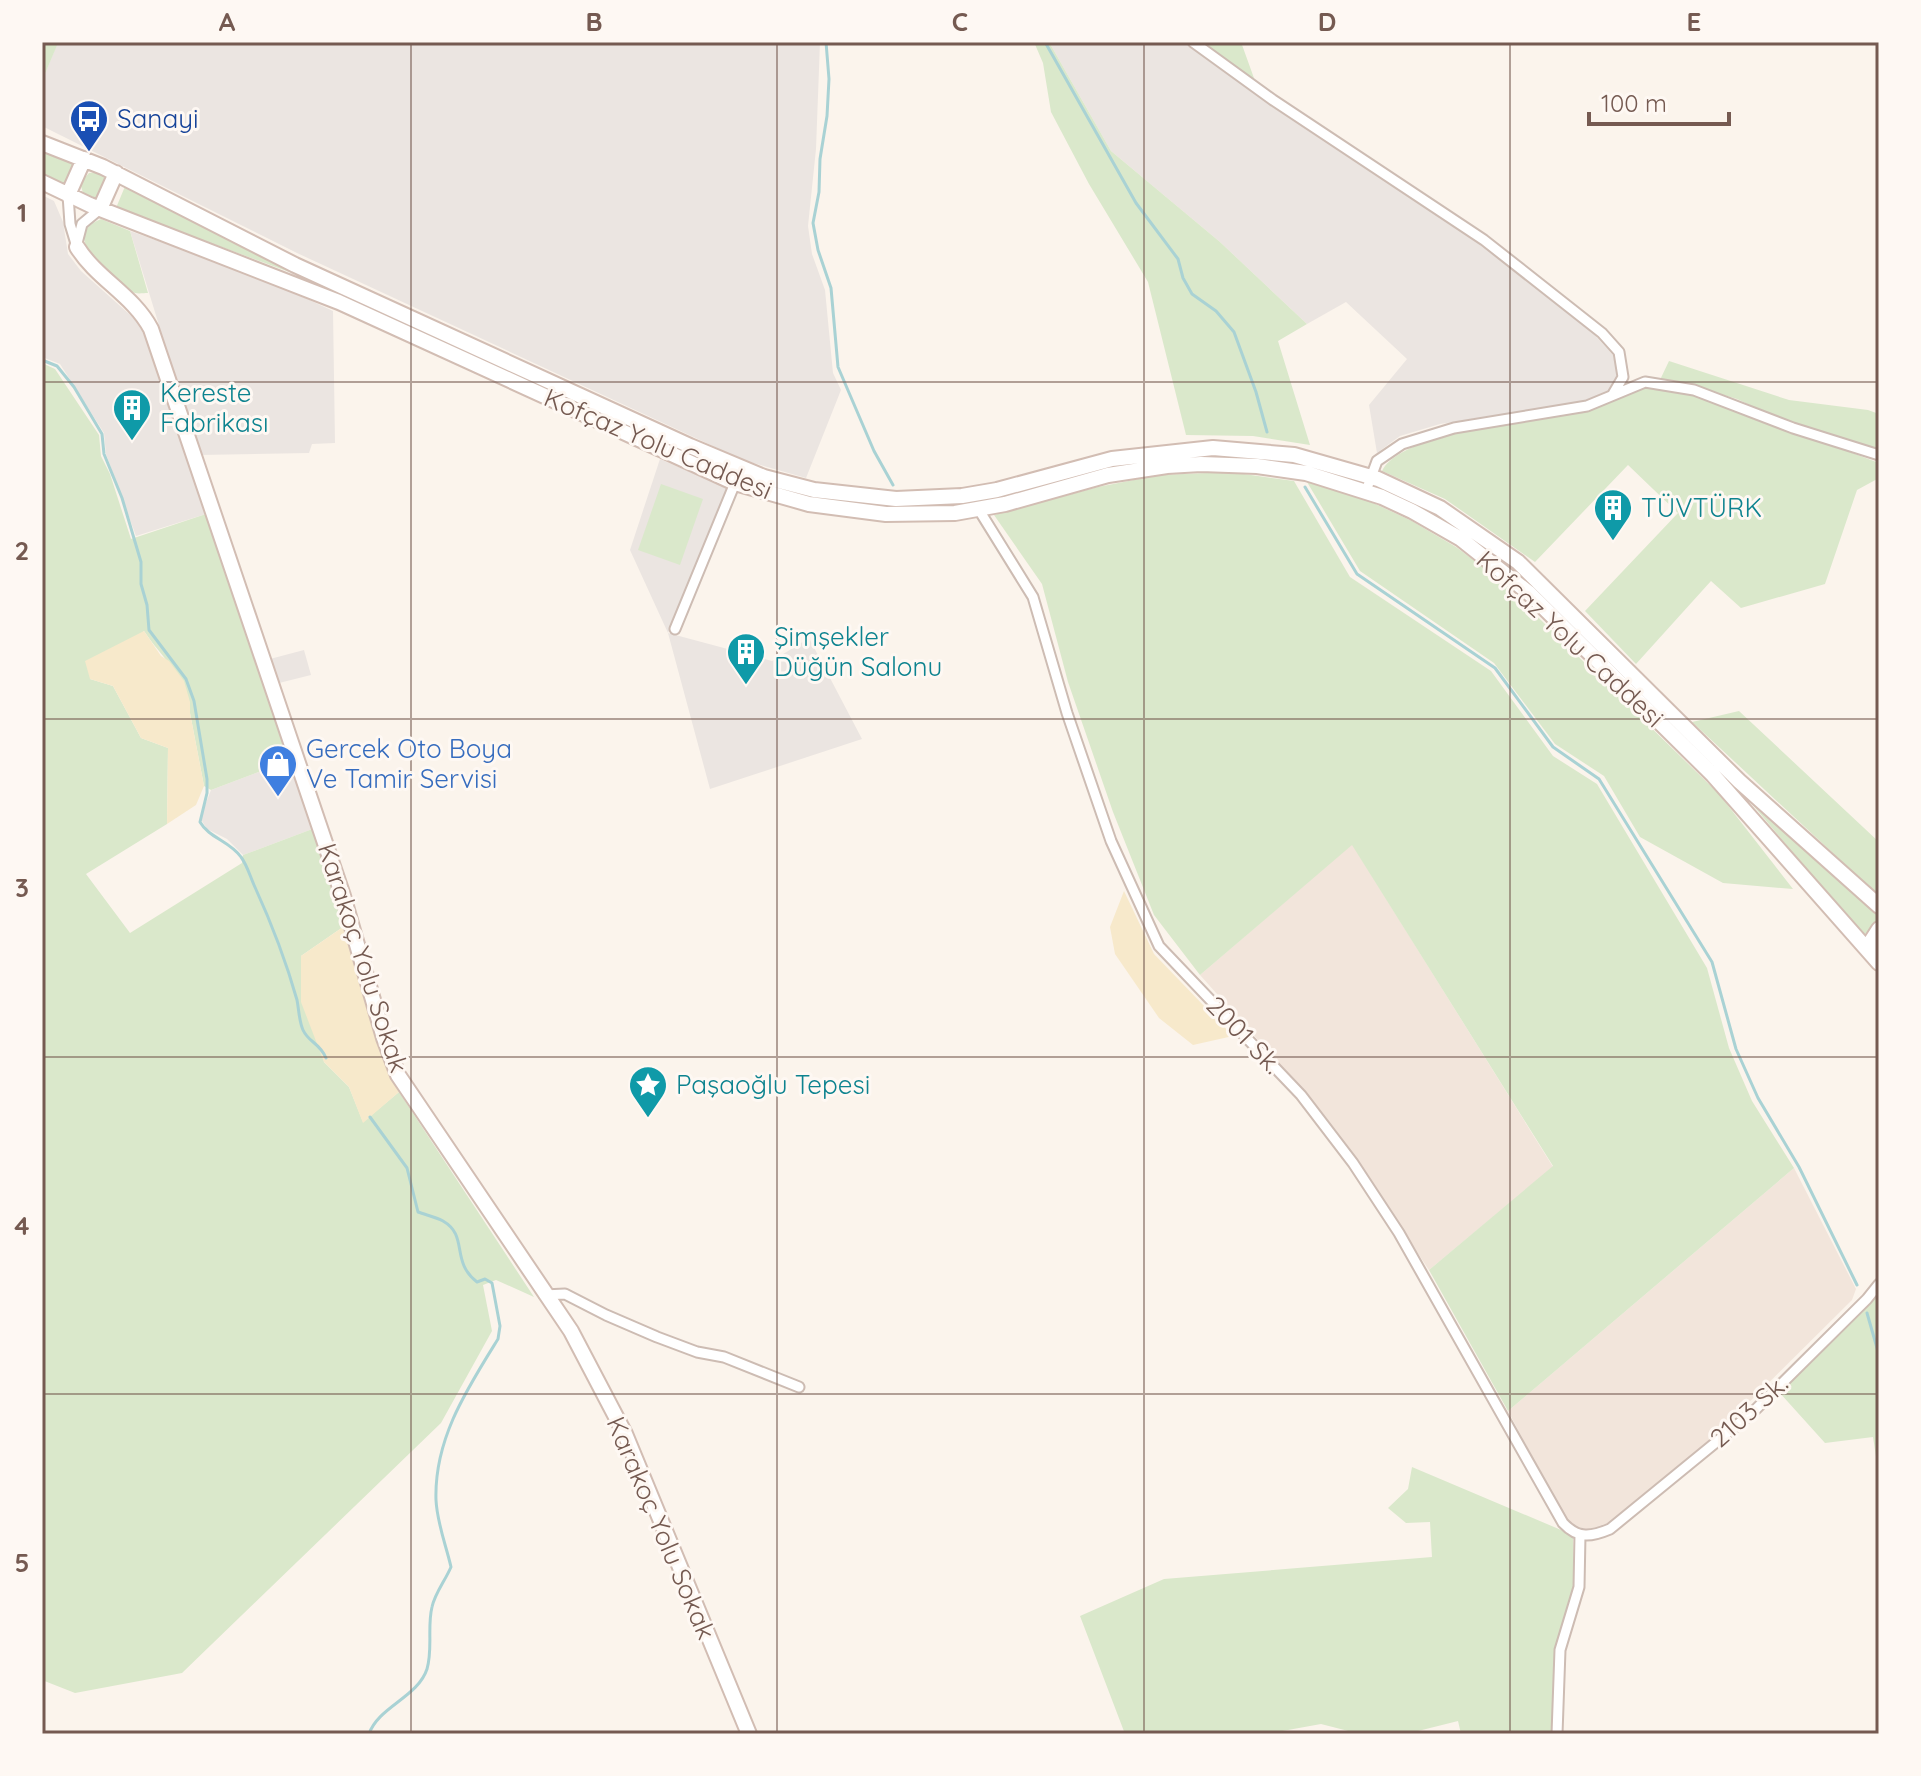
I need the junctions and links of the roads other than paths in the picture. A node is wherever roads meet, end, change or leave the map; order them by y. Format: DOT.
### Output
graph roads {
  1 [pos="1193,42"];
  2 [pos="42,143"];
  3 [pos="84,159"];
  4 [pos="110,170"];
  5 [pos="42,182"];
  6 [pos="68,195"];
  7 [pos="95,207"];
  8 [pos="77,247"];
  9 [pos="1613,394"];
  10 [pos="1879,455"];
  11 [pos="735,483"];
  12 [pos="1368,484"];
  13 [pos="979,510"];
  14 [pos="675,629"];
  15 [pos="1879,906"];
  16 [pos="1879,929"];
  17 [pos="1876,959"];
  18 [pos="1879,1284"];
  19 [pos="544,1295"];
  20 [pos="799,1387"];
  21 [pos="1576,1534"];
  22 [pos="749,1734"];
  23 [pos="1557,1734"];
  1 -- 9 [label="street"];
  2 -- 3 [label="main road, Kofçaz Yolu Caddesi"];
  3 -- 4 [label="main road, Kofçaz Yolu Caddesi"];
  3 -- 6 [label="main road"];
  4 -- 7 [label="main road"];
  4 -- 12 [label="main road, Kofçaz Yolu Caddesi"];
  5 -- 6 [label="main road, Kofçaz Yolu Caddesi"];
  6 -- 7 [label="main road, Kofçaz Yolu Caddesi"];
  6 -- 8 [label="street, Karakoç Yolu Sokak"];
  7 -- 8 [label="street"];
  7 -- 11 [label="main road, Kofçaz Yolu Caddesi"];
  8 -- 19 [label="main road, Karakoç Yolu Sokak"];
  9 -- 10 [label="street"];
  9 -- 12 [label="street"];
  11 -- 13 [label="main road, Kofçaz Yolu Caddesi"];
  11 -- 14 [label="street"];
  12 -- 13 [label="main road, Kofçaz Yolu Caddesi"];
  12 -- 15 [label="main road, Kofçaz Yolu Caddesi"];
  12 -- 17 [label="main road, Kofçaz Yolu Caddesi"];
  13 -- 21 [label="street, 2001 Sk."];
  16 -- 17 [label="main road"];
  18 -- 21 [label="street, 2103 Sk."];
  19 -- 20 [label="street"];
  19 -- 22 [label="main road, Karakoç Yolu Sokak"];
  21 -- 23 [label="street"];
}
